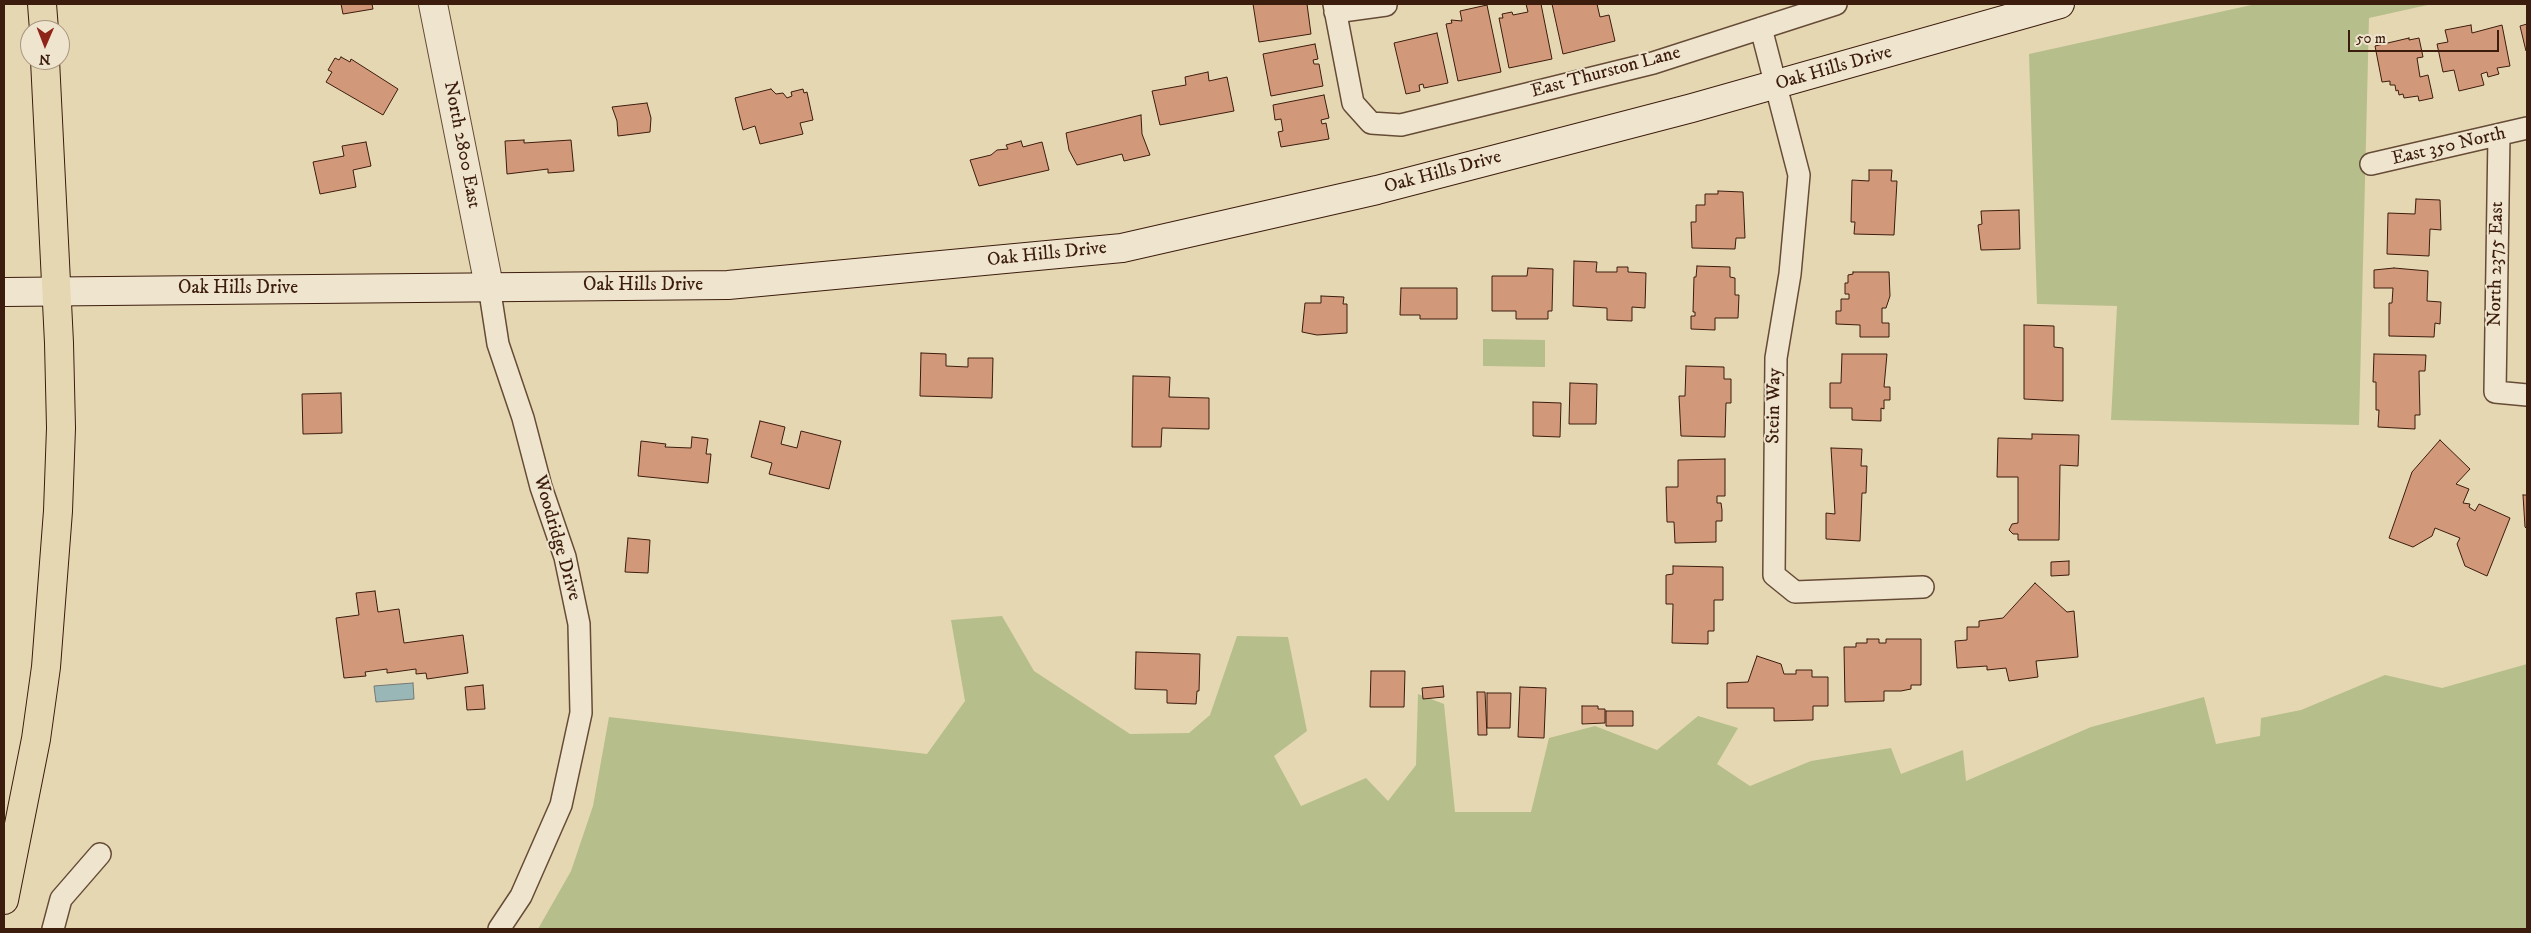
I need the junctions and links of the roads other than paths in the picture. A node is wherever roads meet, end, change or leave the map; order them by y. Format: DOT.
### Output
graph roads {
  1 [pos="42,4"];
  2 [pos="433,4"];
  3 [pos="1836,4"];
  4 [pos="2060,4"];
  5 [pos="1386,5"];
  6 [pos="1335,8"];
  7 [pos="43,20"];
  8 [pos="1761,28"];
  9 [pos="46,70"];
  10 [pos="1777,86"];
  11 [pos="2527,128"];
  12 [pos="2498,135"];
  13 [pos="2371,164"];
  14 [pos="489,286"];
  15 [pos="57,291"];
  16 [pos="8,292"];
  17 [pos="2527,396"];
  18 [pos="1923,587"];
  19 [pos="100,854"];
  20 [pos="4,900"];
  21 [pos="53,929"];
  22 [pos="499,929"];
  1 -- 7 [label="highway"];
  2 -- 14 [label="main road, North 2800 East"];
  3 -- 8 [label="street, East Thurston Lane"];
  4 -- 10 [label="main road, Oak Hills Drive"];
  5 -- 6 [label="street"];
  6 -- 8 [label="street, East Thurston Lane"];
  8 -- 10 [label="street"];
  9 -- 15 [label="highway"];
  10 -- 14 [label="main road, Oak Hills Drive"];
  10 -- 18 [label="street, Stein Way"];
  11 -- 12 [label="street, East 350 North"];
  12 -- 13 [label="street, East 350 North"];
  12 -- 17 [label="street, North 2375 East"];
  14 -- 15 [label="main road, Oak Hills Drive"];
  14 -- 22 [label="street, Woodridge Drive"];
  15 -- 16 [label="main road, Oak Hills Drive"];
  15 -- 20 [label="highway"];
  19 -- 21 [label="street"];
}
